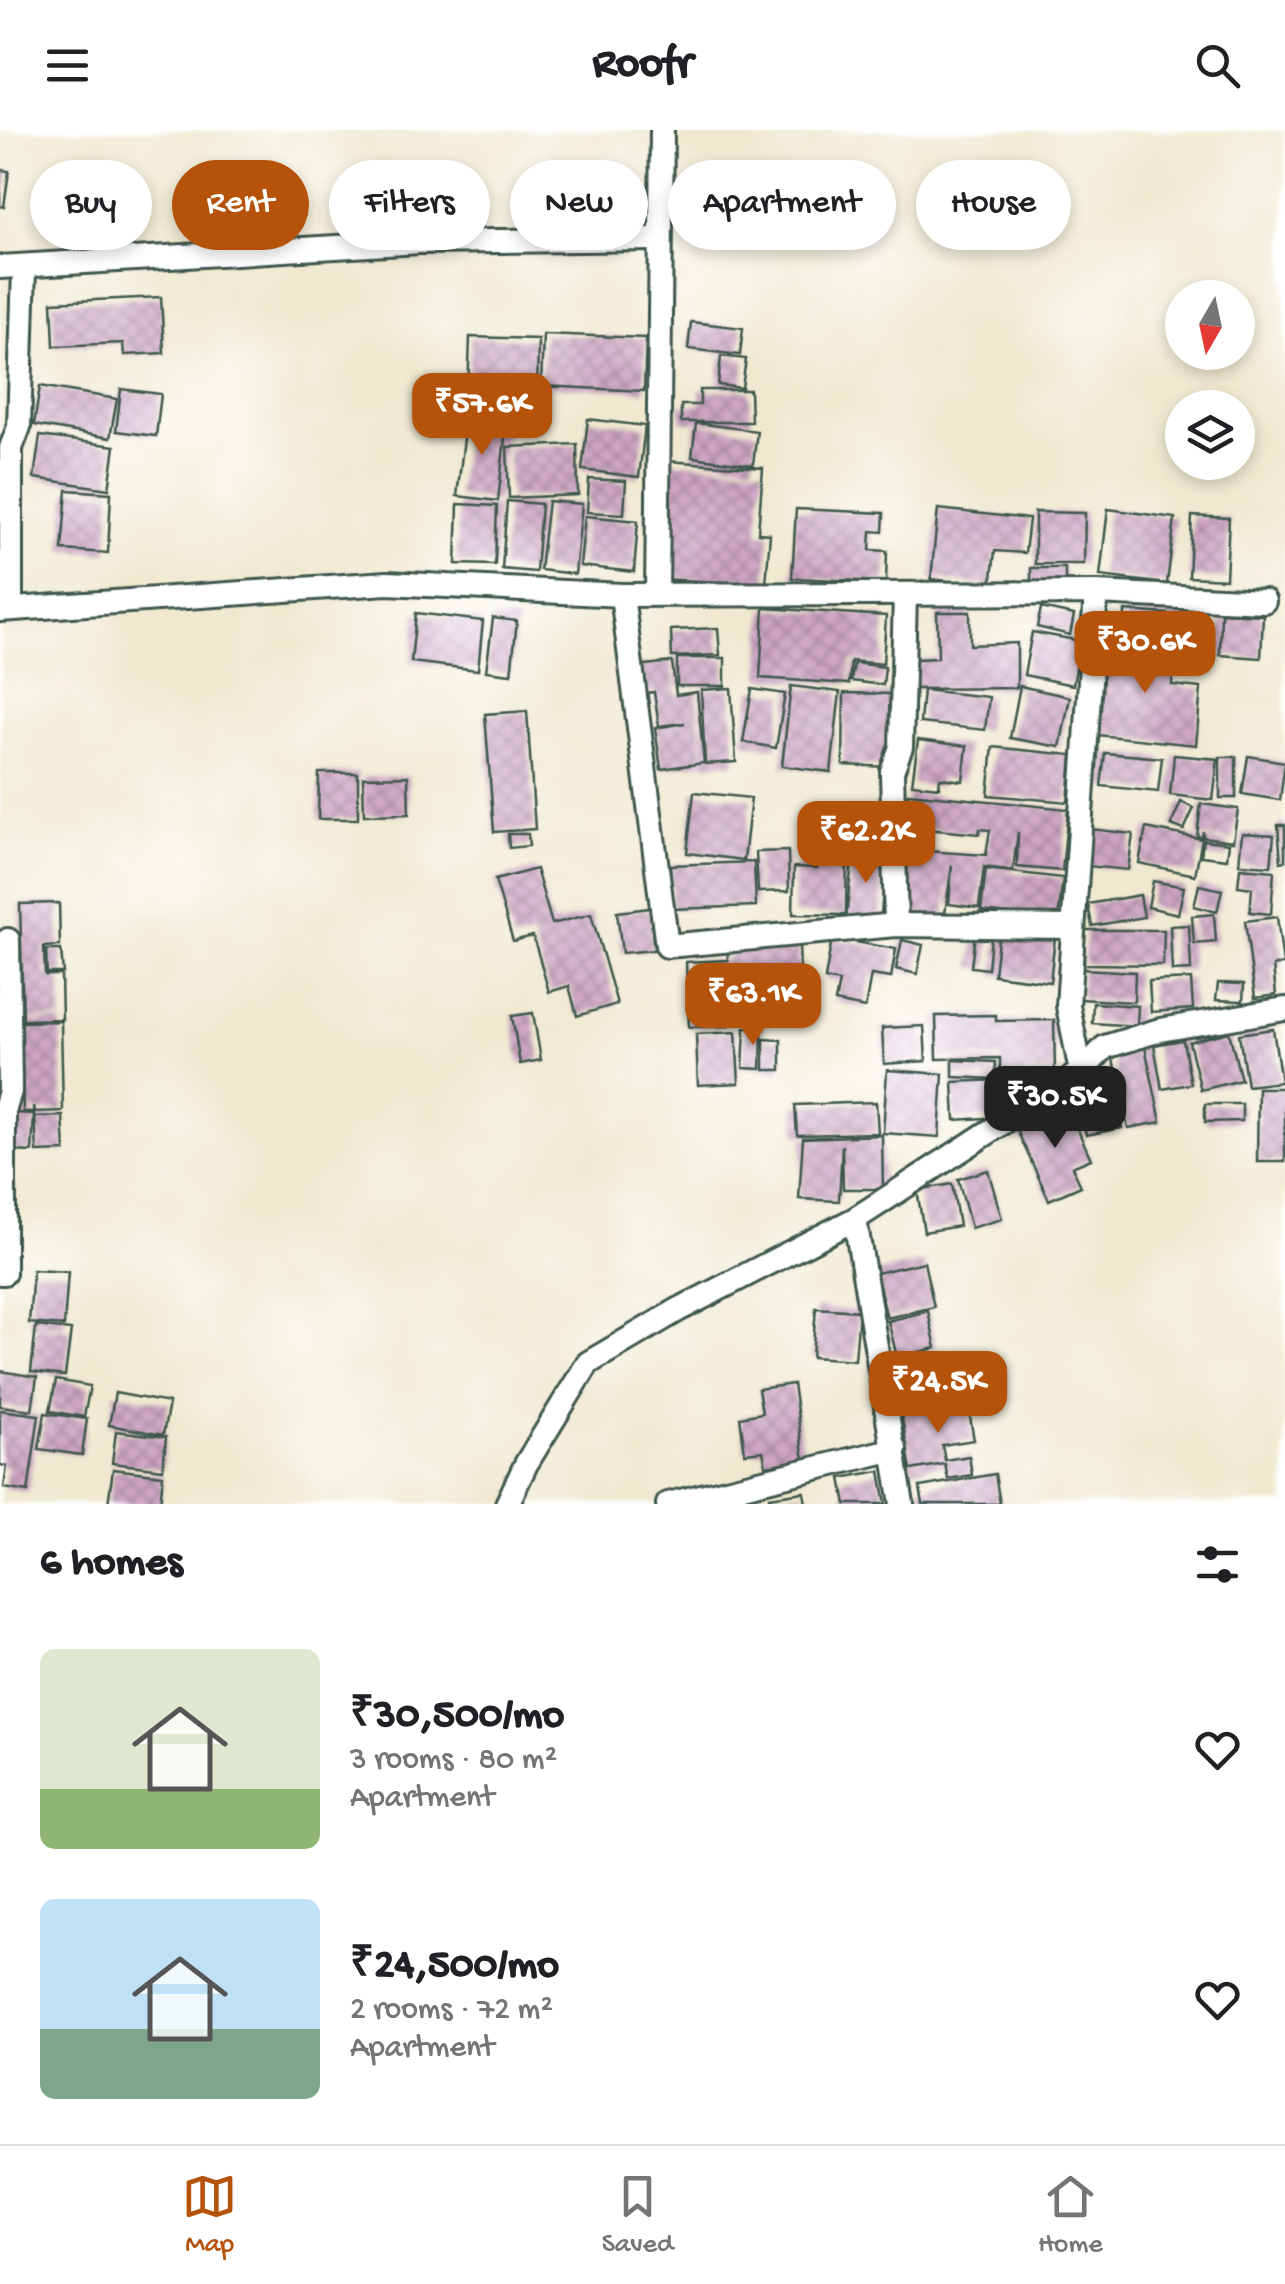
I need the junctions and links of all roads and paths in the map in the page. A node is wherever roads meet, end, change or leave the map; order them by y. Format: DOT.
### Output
graph roads {
  1 [pos="662,130"];
  2 [pos="658,239"];
  3 [pos="12,268"];
  4 [pos="5,448"];
  5 [pos="1096,593"];
  6 [pos="658,594"];
  7 [pos="906,595"];
  8 [pos="622,596"];
  9 [pos="1264,601"];
  10 [pos="6,609"];
  11 [pos="896,925"];
  12 [pos="1073,927"];
  13 [pos="8,940"];
  14 [pos="1285,1009"];
  15 [pos="1081,1072"];
  16 [pos="2,1112"];
  17 [pos="855,1219"];
  18 [pos="0,1273"];
  19 [pos="894,1449"];
  20 [pos="506,1504"];
  21 [pos="668,1504"];
  22 [pos="902,1504"];
  1 -- 2 [label="street"];
  2 -- 3 [label="street"];
  2 -- 6 [label="street"];
  3 -- 4 [label="street"];
  4 -- 10 [label="street"];
  5 -- 7 [label="street"];
  5 -- 9 [label="street"];
  5 -- 12 [label="street"];
  6 -- 7 [label="street"];
  6 -- 8 [label="street"];
  7 -- 11 [label="street"];
  8 -- 10 [label="street"];
  8 -- 11 [label="street"];
  11 -- 12 [label="street"];
  12 -- 15 [label="street"];
  13 -- 16 [label="street"];
  14 -- 15 [label="street"];
  15 -- 17 [label="street"];
  16 -- 18 [label="street"];
  17 -- 19 [label="street"];
  17 -- 20 [label="street"];
  19 -- 21 [label="street"];
  19 -- 22 [label="street"];
}
